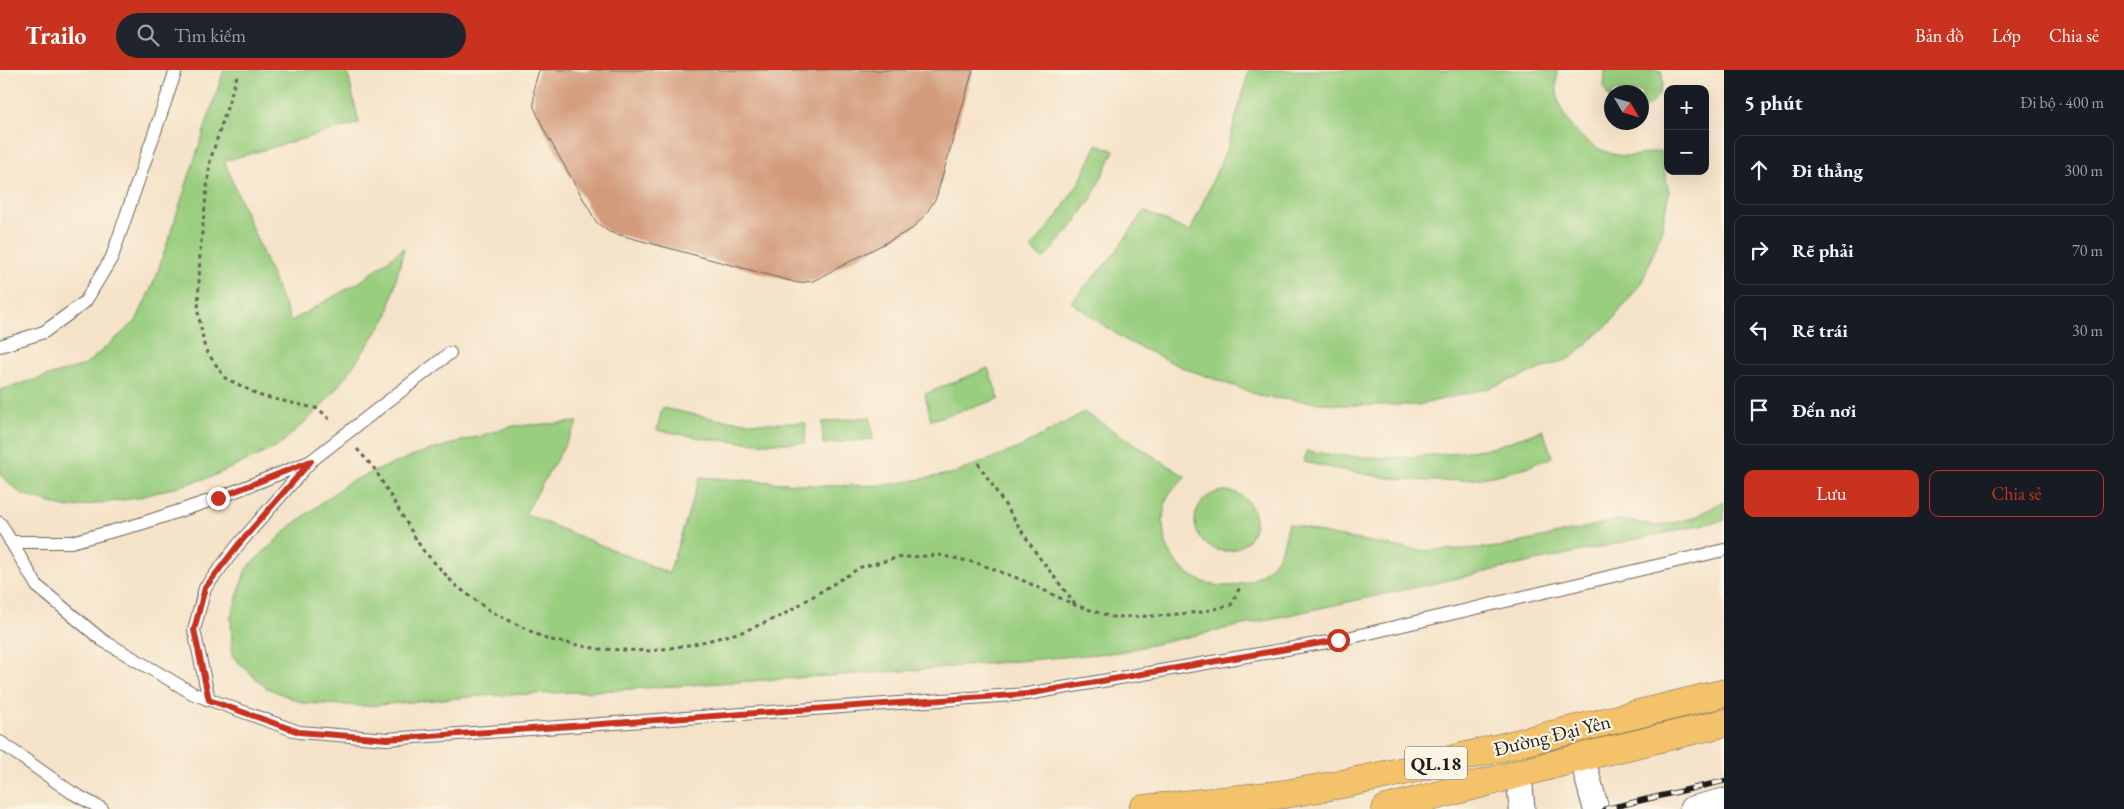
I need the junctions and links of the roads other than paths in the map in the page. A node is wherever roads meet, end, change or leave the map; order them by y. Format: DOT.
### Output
graph roads {
  1 [pos="176,70"];
  2 [pos="0,346"];
  3 [pos="450,353"];
  4 [pos="311,461"];
  5 [pos="0,523"];
  6 [pos="11,542"];
  7 [pos="1724,550"];
  8 [pos="1724,693"];
  9 [pos="209,700"];
  10 [pos="1724,723"];
  11 [pos="0,742"];
  12 [pos="1582,757"];
  13 [pos="1519,774"];
  14 [pos="1724,801"];
  15 [pos="102,809"];
  16 [pos="1143,809"];
  17 [pos="1386,809"];
  18 [pos="1522,809"];
  19 [pos="1596,809"];
  20 [pos="1692,809"];
  1 -- 2 [label="lane"];
  3 -- 4 [label="lane"];
  4 -- 6 [label="lane"];
  4 -- 9 [label="lane"];
  5 -- 6 [label="lane"];
  6 -- 9 [label="lane"];
  7 -- 9 [label="lane"];
  8 -- 16 [label="highway, Đường Đại Yên / QL.18"];
  10 -- 12 [label="highway, Đường Đại Yên / QL.18"];
  11 -- 15 [label="lane"];
  12 -- 13 [label="highway, Đường Đại Yên / QL.18"];
  12 -- 19 [label="street"];
  13 -- 17 [label="highway, Đường Đại Yên / QL.18"];
  13 -- 18 [label="street"];
  14 -- 20 [label="street"];
}
